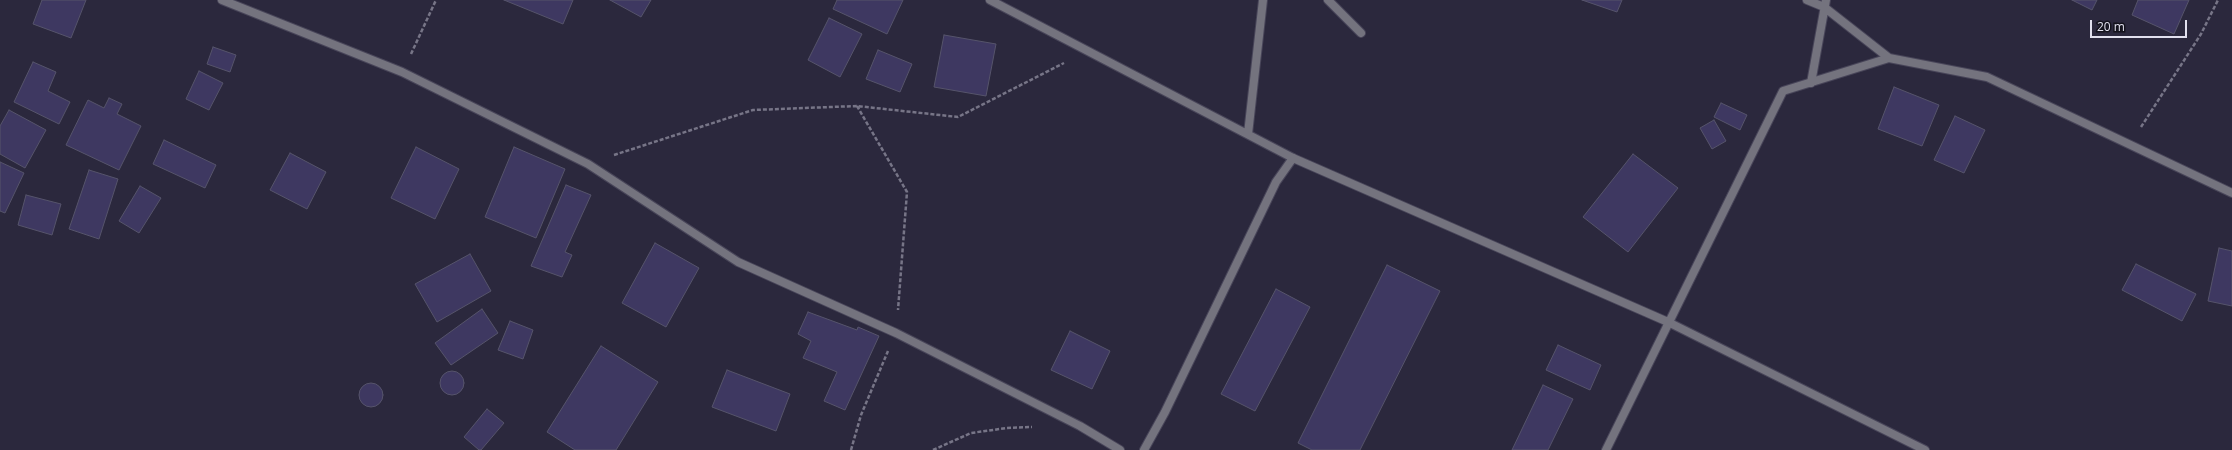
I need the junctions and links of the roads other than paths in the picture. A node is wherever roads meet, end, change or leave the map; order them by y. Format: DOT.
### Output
graph roads {
  1 [pos="222,0"];
  2 [pos="990,0"];
  3 [pos="1263,0"];
  4 [pos="1328,0"];
  5 [pos="1806,0"];
  6 [pos="1825,4"];
  7 [pos="1362,33"];
  8 [pos="1889,58"];
  9 [pos="1811,83"];
  10 [pos="1248,134"];
  11 [pos="1293,158"];
  12 [pos="2232,193"];
  13 [pos="1668,322"];
  14 [pos="1120,450"];
  15 [pos="1144,450"];
  16 [pos="1606,450"];
  17 [pos="1925,450"];
  1 -- 14 [label="street"];
  2 -- 10 [label="street"];
  3 -- 10 [label="street"];
  4 -- 7 [label="street"];
  5 -- 6 [label="street"];
  6 -- 8 [label="street"];
  6 -- 9 [label="street"];
  8 -- 9 [label="street"];
  8 -- 12 [label="street"];
  9 -- 13 [label="street"];
  10 -- 11 [label="street"];
  11 -- 13 [label="street"];
  11 -- 15 [label="street"];
  13 -- 16 [label="street"];
  13 -- 17 [label="street"];
}
